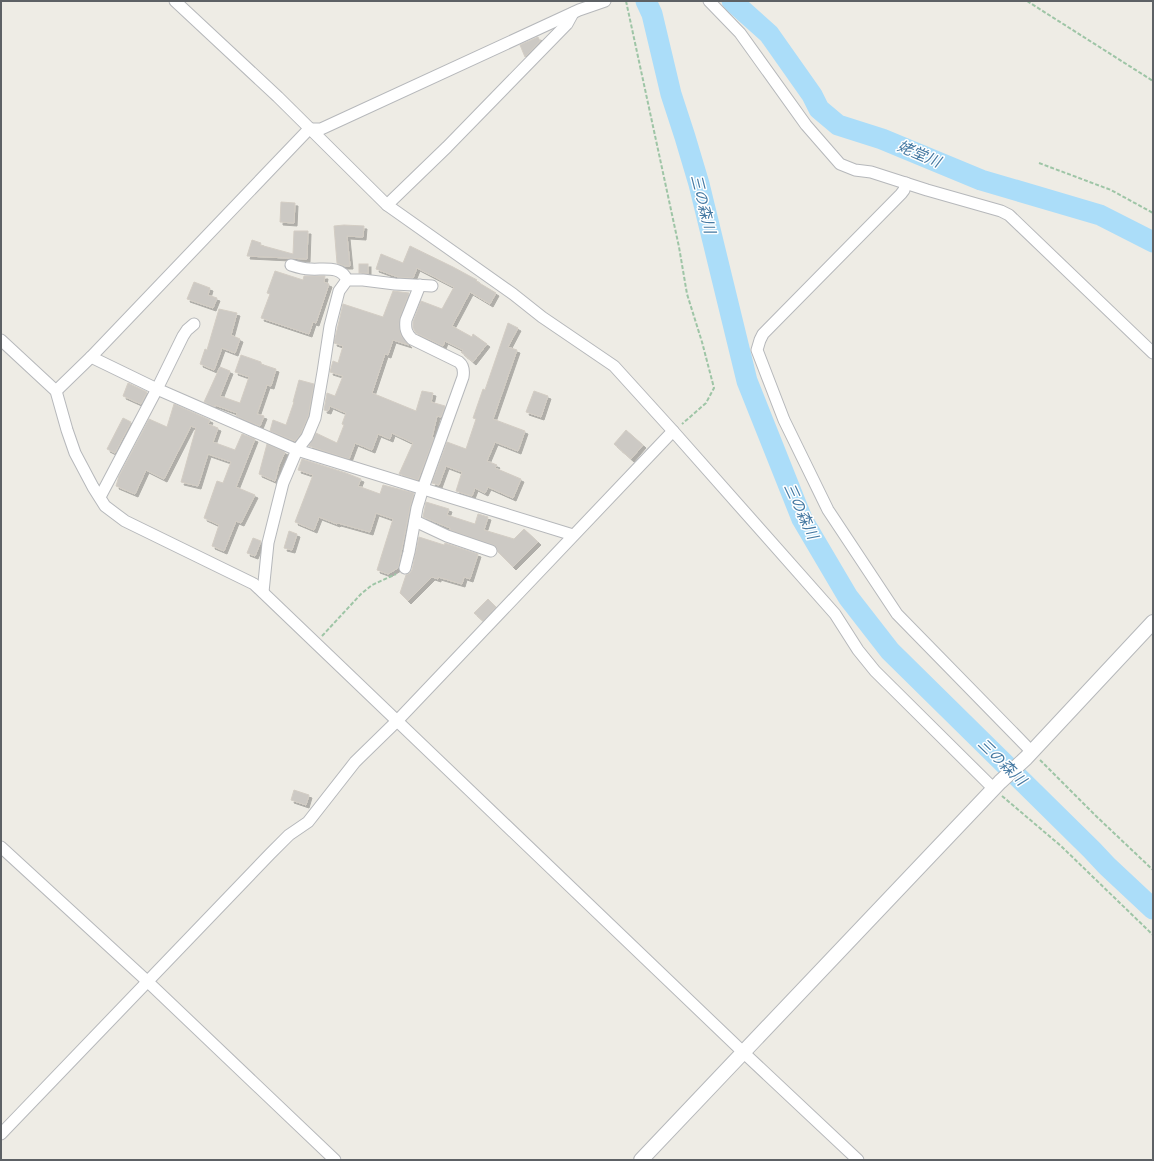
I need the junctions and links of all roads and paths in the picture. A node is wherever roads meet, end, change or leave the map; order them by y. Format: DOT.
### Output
graph roads {
  1 [pos="175,1"];
  2 [pos="605,1"];
  3 [pos="626,1"];
  4 [pos="709,1"];
  5 [pos="1027,1"];
  6 [pos="573,13"];
  7 [pos="1153,81"];
  8 [pos="309,129"];
  9 [pos="1039,163"];
  10 [pos="906,183"];
  11 [pos="387,205"];
  12 [pos="1153,213"];
  13 [pos="291,265"];
  14 [pos="347,280"];
  15 [pos="420,285"];
  16 [pos="432,286"];
  17 [pos="194,324"];
  18 [pos="1,340"];
  19 [pos="1153,353"];
  20 [pos="91,357"];
  21 [pos="157,389"];
  22 [pos="56,391"];
  23 [pos="673,431"];
  24 [pos="297,450"];
  25 [pos="423,488"];
  26 [pos="100,497"];
  27 [pos="415,521"];
  28 [pos="574,535"];
  29 [pos="491,551"];
  30 [pos="404,568"];
  31 [pos="263,592"];
  32 [pos="1153,622"];
  33 [pos="316,642"];
  34 [pos="398,720"];
  35 [pos="1028,754"];
  36 [pos="997,786"];
  37 [pos="1,847"];
  38 [pos="1153,870"];
  39 [pos="1153,935"];
  40 [pos="147,981"];
  41 [pos="744,1053"];
  42 [pos="1,1134"];
  43 [pos="335,1160"];
  44 [pos="641,1160"];
  45 [pos="858,1160"];
  1 -- 8 [label="street"];
  2 -- 6 [label="street"];
  3 -- 23 [label="path"];
  4 -- 10 [label="street"];
  5 -- 7 [label="path"];
  6 -- 8 [label="street"];
  6 -- 11 [label="street"];
  8 -- 11 [label="street"];
  8 -- 20 [label="street"];
  9 -- 12 [label="path"];
  10 -- 19 [label="street"];
  10 -- 35 [label="street"];
  11 -- 23 [label="street"];
  13 -- 14 [label="street"];
  14 -- 15 [label="street"];
  14 -- 24 [label="street"];
  15 -- 16 [label="street"];
  15 -- 25 [label="street"];
  17 -- 21 [label="street"];
  18 -- 22 [label="street"];
  20 -- 21 [label="street"];
  20 -- 22 [label="street"];
  21 -- 24 [label="street"];
  21 -- 26 [label="street"];
  22 -- 26 [label="street"];
  23 -- 28 [label="street"];
  23 -- 36 [label="street"];
  24 -- 25 [label="street"];
  24 -- 31 [label="street"];
  25 -- 27 [label="street"];
  25 -- 28 [label="street"];
  26 -- 31 [label="street"];
  27 -- 29 [label="street"];
  27 -- 30 [label="street"];
  28 -- 34 [label="street"];
  30 -- 33 [label="path"];
  31 -- 33 [label="street"];
  32 -- 35 [label="street"];
  33 -- 34 [label="street"];
  34 -- 40 [label="street"];
  34 -- 41 [label="street"];
  35 -- 36 [label="street"];
  35 -- 38 [label="path"];
  36 -- 39 [label="path"];
  36 -- 41 [label="street"];
  37 -- 40 [label="street"];
  40 -- 42 [label="street"];
  40 -- 43 [label="street"];
  41 -- 44 [label="street"];
  41 -- 45 [label="street"];
}
